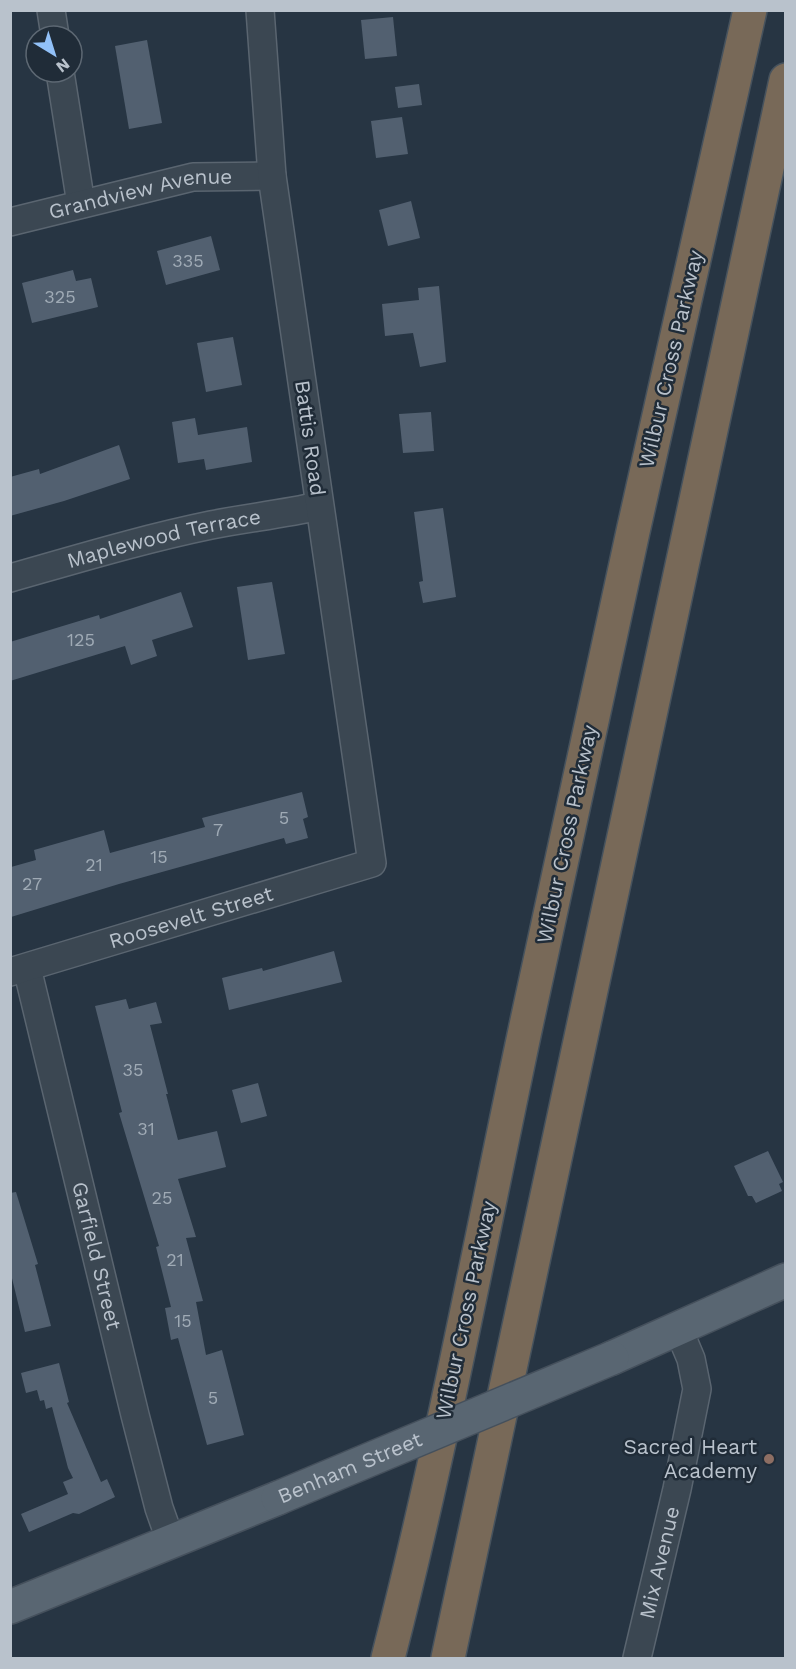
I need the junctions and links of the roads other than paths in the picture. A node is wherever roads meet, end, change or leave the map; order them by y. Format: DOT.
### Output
graph roads {
  1 [pos="260,10"];
  2 [pos="750,10"];
  3 [pos="786,80"];
  4 [pos="62,84"];
  5 [pos="272,176"];
  6 [pos="81,204"];
  7 [pos="10,222"];
  8 [pos="320,506"];
  9 [pos="10,578"];
  10 [pos="372,863"];
  11 [pos="19,970"];
  12 [pos="786,1280"];
  13 [pos="678,1328"];
  14 [pos="171,1542"];
  15 [pos="10,1607"];
  16 [pos="388,1659"];
  17 [pos="448,1659"];
  18 [pos="638,1659"];
  1 -- 5 [label="street, Battis Road"];
  2 -- 16 [label="highway, Wilbur Cross Parkway"];
  3 -- 17 [label="highway"];
  4 -- 6 [label="street"];
  5 -- 6 [label="street, Grandview Avenue"];
  5 -- 8 [label="street, Battis Road"];
  6 -- 7 [label="street, Grandview Avenue"];
  8 -- 9 [label="street, Maplewood Terrace"];
  8 -- 10 [label="street, Battis Road"];
  10 -- 11 [label="street, Roosevelt Street"];
  11 -- 14 [label="street, Garfield Street"];
  12 -- 13 [label="main road, Benham Street"];
  13 -- 14 [label="main road, Benham Street, bridge"];
  13 -- 18 [label="street, Mix Avenue"];
  14 -- 15 [label="main road, Benham Street"];
}
